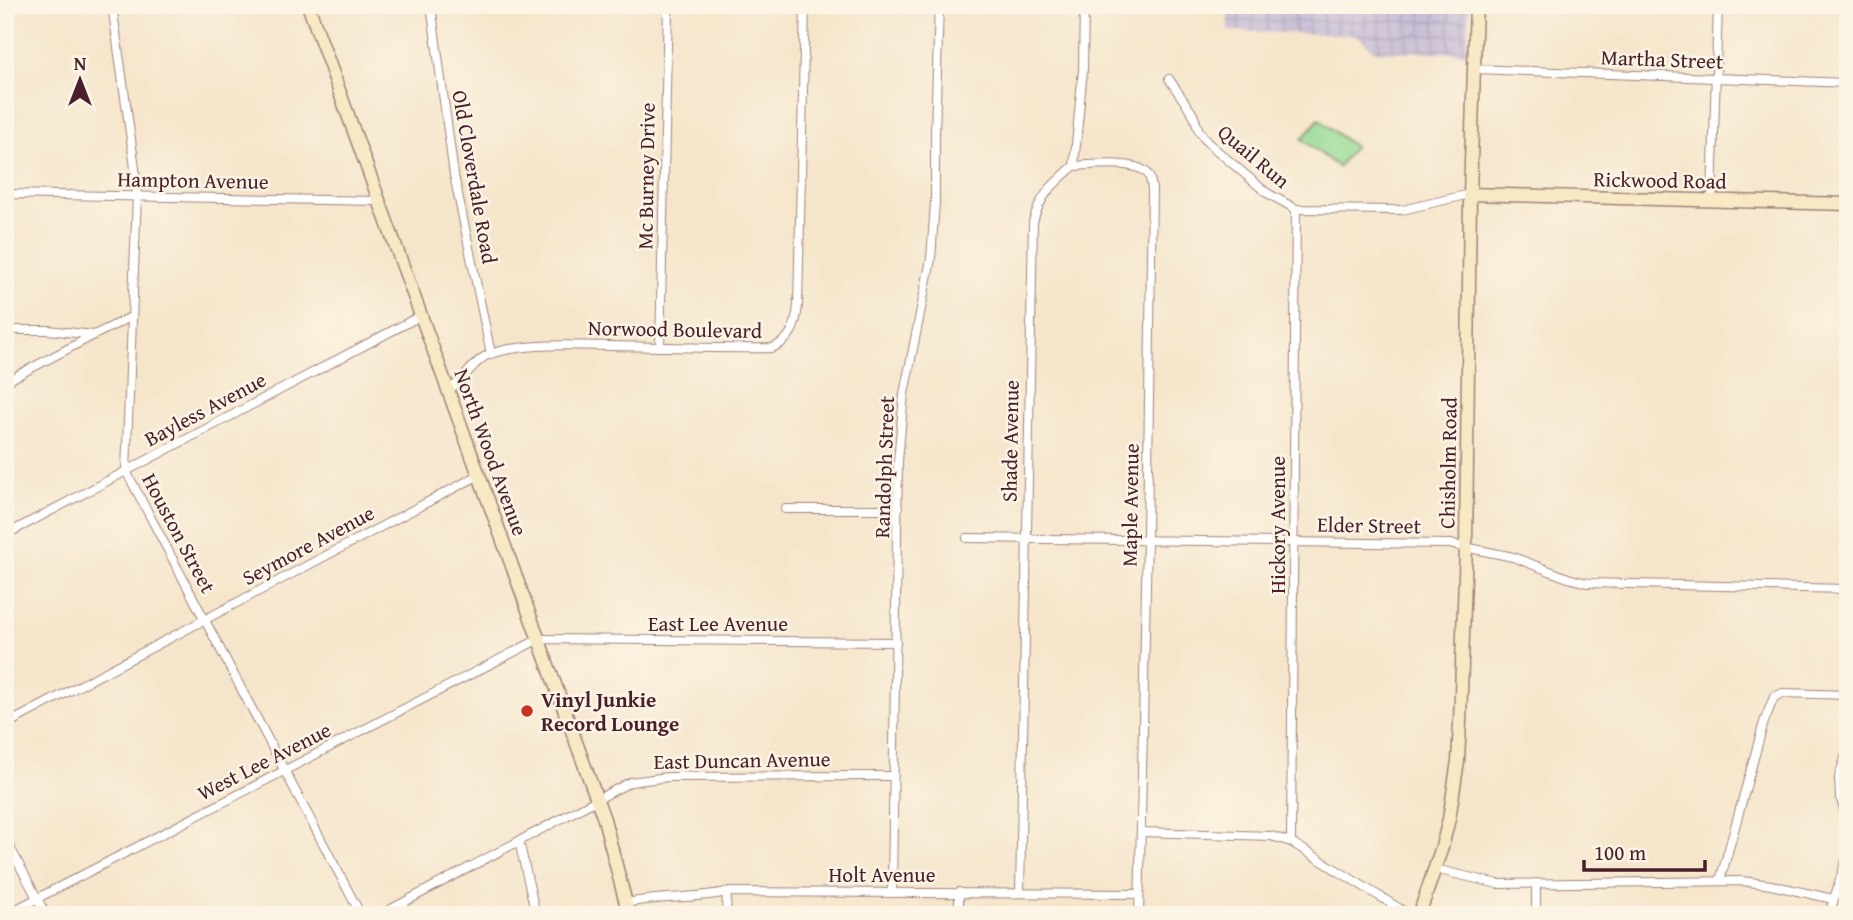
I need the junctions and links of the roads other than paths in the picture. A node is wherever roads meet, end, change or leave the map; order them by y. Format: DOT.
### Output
graph roads {
  1 [pos="112,5"];
  2 [pos="308,5"];
  3 [pos="431,5"];
  4 [pos="668,5"];
  5 [pos="806,5"];
  6 [pos="939,5"];
  7 [pos="1084,5"];
  8 [pos="1476,5"];
  9 [pos="1718,5"];
  10 [pos="1475,69"];
  11 [pos="1169,79"];
  12 [pos="1714,79"];
  13 [pos="1848,83"];
  14 [pos="1074,166"];
  15 [pos="5,194"];
  16 [pos="1470,194"];
  17 [pos="137,196"];
  18 [pos="1712,200"];
  19 [pos="380,201"];
  20 [pos="1848,204"];
  21 [pos="1296,209"];
  22 [pos="422,315"];
  23 [pos="131,317"];
  24 [pos="5,330"];
  25 [pos="94,335"];
  26 [pos="660,347"];
  27 [pos="491,354"];
  28 [pos="5,383"];
  29 [pos="448,390"];
  30 [pos="126,471"];
  31 [pos="479,475"];
  32 [pos="785,509"];
  33 [pos="898,509"];
  34 [pos="5,535"];
  35 [pos="967,538"];
  36 [pos="1026,539"];
  37 [pos="1147,539"];
  38 [pos="1294,541"];
  39 [pos="1466,547"];
  40 [pos="1848,589"];
  41 [pos="205,619"];
  42 [pos="539,639"];
  43 [pos="896,642"];
  44 [pos="1848,695"];
  45 [pos="5,725"];
  46 [pos="1848,748"];
  47 [pos="285,770"];
  48 [pos="892,776"];
  49 [pos="596,799"];
  50 [pos="1848,820"];
  51 [pos="1140,832"];
  52 [pos="5,838"];
  53 [pos="519,841"];
  54 [pos="1291,842"];
  55 [pos="1848,854"];
  56 [pos="1435,869"];
  57 [pos="1720,881"];
  58 [pos="1536,883"];
  59 [pos="892,891"];
  60 [pos="727,892"];
  61 [pos="959,892"];
  62 [pos="1020,893"];
  63 [pos="1139,894"];
  64 [pos="37,898"];
  65 [pos="1833,899"];
  66 [pos="628,909"];
  67 [pos="5,915"];
  68 [pos="46,915"];
  69 [pos="361,915"];
  70 [pos="380,915"];
  71 [pos="536,915"];
  72 [pos="726,915"];
  73 [pos="959,915"];
  74 [pos="1139,915"];
  75 [pos="1410,915"];
  76 [pos="1419,915"];
  77 [pos="1536,915"];
  78 [pos="1829,915"];
  1 -- 17 [label="street, Houston Street"];
  2 -- 19 [label="main road, North Wood Avenue"];
  3 -- 27 [label="street, Old Cloverdale Road"];
  4 -- 26 [label="street, Mc Burney Drive"];
  5 -- 26 [label="street, Norwood Boulevard"];
  6 -- 33 [label="street, Randolph Street"];
  7 -- 14 [label="street"];
  8 -- 10 [label="main road, Chisholm Road"];
  9 -- 12 [label="street"];
  10 -- 12 [label="street, Martha Street"];
  10 -- 16 [label="main road, Chisholm Road"];
  11 -- 21 [label="street, Quail Run"];
  12 -- 13 [label="street, Martha Street"];
  12 -- 18 [label="street"];
  14 -- 36 [label="street, Shade Avenue"];
  14 -- 37 [label="street, Maple Avenue"];
  15 -- 17 [label="street, Hampton Avenue"];
  16 -- 18 [label="main road, Rickwood Road"];
  16 -- 21 [label="street, Quail Run"];
  16 -- 39 [label="main road, Chisholm Road"];
  17 -- 19 [label="street, Hampton Avenue"];
  17 -- 23 [label="street, Houston Street"];
  18 -- 20 [label="main road, Rickwood Road"];
  19 -- 22 [label="main road, North Wood Avenue"];
  21 -- 38 [label="street, Hickory Avenue"];
  22 -- 29 [label="main road, North Wood Avenue"];
  22 -- 30 [label="street, Bayless Avenue"];
  23 -- 25 [label="street"];
  23 -- 30 [label="street, Houston Street"];
  24 -- 25 [label="street"];
  25 -- 28 [label="street"];
  26 -- 27 [label="street, Norwood Boulevard"];
  27 -- 29 [label="street"];
  29 -- 31 [label="main road, North Wood Avenue"];
  30 -- 34 [label="street, Bayless Avenue"];
  30 -- 41 [label="street, Houston Street"];
  31 -- 41 [label="street, Seymore Avenue"];
  31 -- 42 [label="main road, North Wood Avenue"];
  32 -- 33 [label="street"];
  33 -- 43 [label="street, Randolph Street"];
  35 -- 36 [label="street, Elder Street"];
  36 -- 37 [label="street, Elder Street"];
  36 -- 62 [label="street, Shade Avenue"];
  37 -- 38 [label="street, Elder Street"];
  37 -- 51 [label="street, Maple Avenue"];
  38 -- 39 [label="street, Elder Street"];
  38 -- 54 [label="street, Hickory Avenue"];
  39 -- 40 [label="street, Elder Street"];
  39 -- 56 [label="main road, Chisholm Road"];
  41 -- 45 [label="street, Seymore Avenue"];
  41 -- 47 [label="street, Houston Street"];
  42 -- 43 [label="street, East Lee Avenue"];
  42 -- 47 [label="street, West Lee Avenue"];
  42 -- 49 [label="main road, North Wood Avenue"];
  43 -- 48 [label="street, Randolph Street"];
  44 -- 57 [label="street"];
  46 -- 50 [label="street"];
  47 -- 64 [label="street, West Lee Avenue"];
  47 -- 69 [label="street, Houston Street"];
  48 -- 49 [label="street, East Duncan Avenue"];
  48 -- 59 [label="street, Randolph Street"];
  49 -- 53 [label="street, East Duncan Avenue"];
  49 -- 66 [label="main road, North Wood Avenue"];
  51 -- 54 [label="street"];
  51 -- 63 [label="street, Maple Avenue"];
  52 -- 64 [label="street"];
  53 -- 70 [label="street, East Duncan Avenue"];
  53 -- 71 [label="street"];
  54 -- 75 [label="street"];
  55 -- 65 [label="street"];
  56 -- 58 [label="street"];
  56 -- 76 [label="main road, Chisholm Road"];
  57 -- 58 [label="street"];
  57 -- 65 [label="street"];
  58 -- 77 [label="street"];
  59 -- 60 [label="street, Holt Avenue"];
  59 -- 61 [label="street, Holt Avenue"];
  60 -- 66 [label="street, Holt Avenue"];
  60 -- 72 [label="street"];
  61 -- 62 [label="street, Holt Avenue"];
  61 -- 73 [label="street"];
  62 -- 63 [label="street, Holt Avenue"];
  63 -- 74 [label="street, Maple Avenue"];
  64 -- 67 [label="street, West Lee Avenue"];
  64 -- 68 [label="street"];
  65 -- 78 [label="street"];
}
